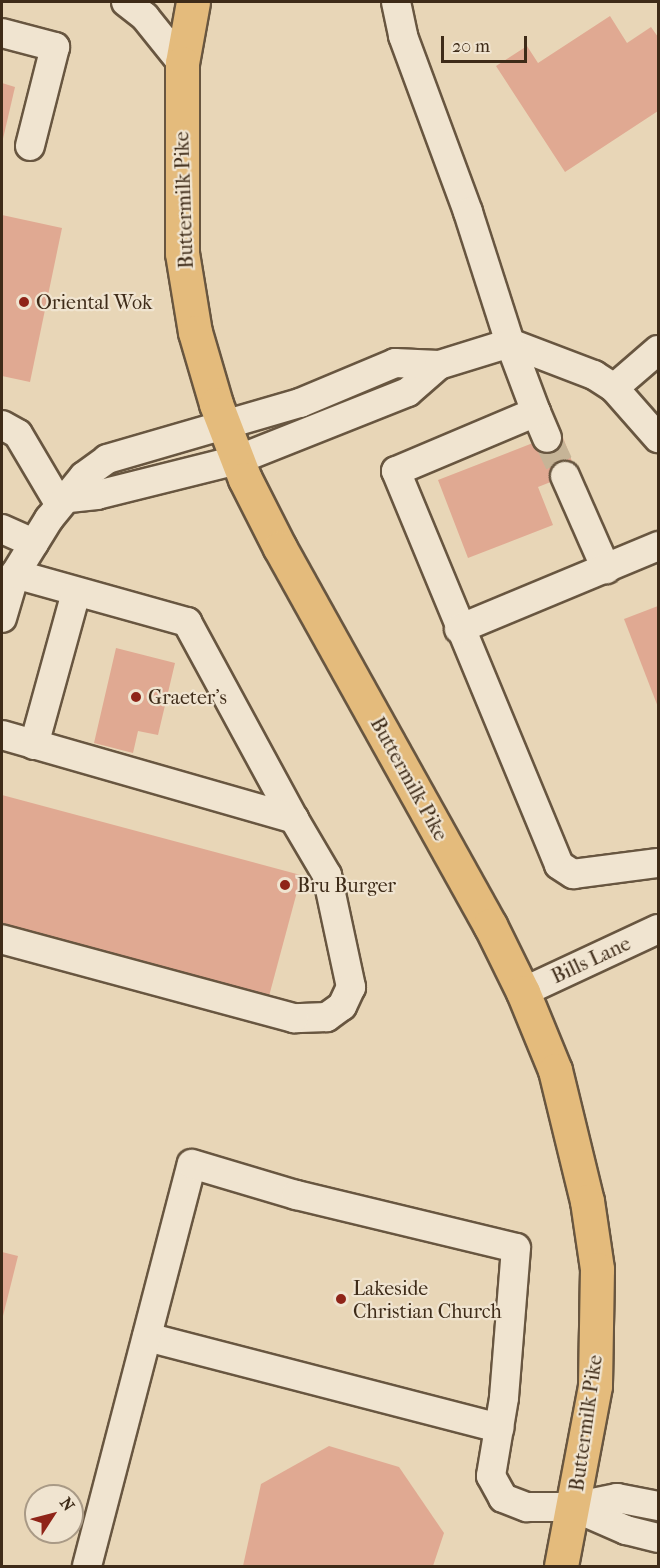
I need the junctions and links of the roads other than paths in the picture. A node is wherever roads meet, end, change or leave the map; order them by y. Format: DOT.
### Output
graph roads {
  1 [pos="126,2"];
  2 [pos="193,2"];
  3 [pos="396,2"];
  4 [pos="2,33"];
  5 [pos="182,63"];
  6 [pos="30,146"];
  7 [pos="510,343"];
  8 [pos="658,350"];
  9 [pos="439,365"];
  10 [pos="614,388"];
  11 [pos="536,412"];
  12 [pos="224,423"];
  13 [pos="2,425"];
  14 [pos="547,438"];
  15 [pos="658,438"];
  16 [pos="237,460"];
  17 [pos="565,476"];
  18 [pos="65,502"];
  19 [pos="2,530"];
  20 [pos="34,543"];
  21 [pos="658,546"];
  22 [pos="606,569"];
  23 [pos="15,574"];
  24 [pos="76,593"];
  25 [pos="2,618"];
  26 [pos="459,629"];
  27 [pos="2,735"];
  28 [pos="34,745"];
  29 [pos="294,819"];
  30 [pos="657,868"];
  31 [pos="658,929"];
  32 [pos="2,939"];
  33 [pos="523,992"];
  34 [pos="147,1337"];
  35 [pos="500,1428"];
  36 [pos="658,1506"];
  37 [pos="573,1507"];
  38 [pos="658,1538"];
  39 [pos="87,1566"];
  40 [pos="561,1566"];
  1 -- 5 [label="street"];
  2 -- 5 [label="main road, Buttermilk Pike"];
  3 -- 7 [label="street"];
  4 -- 6 [label="street"];
  5 -- 12 [label="main road, Buttermilk Pike"];
  7 -- 9 [label="street"];
  7 -- 10 [label="street"];
  7 -- 11 [label="street"];
  8 -- 10 [label="street"];
  9 -- 12 [label="street"];
  9 -- 16 [label="street"];
  10 -- 15 [label="street"];
  11 -- 14 [label="street"];
  11 -- 26 [label="street"];
  12 -- 16 [label="main road, Buttermilk Pike"];
  12 -- 18 [label="street"];
  13 -- 18 [label="street"];
  16 -- 18 [label="street"];
  16 -- 33 [label="main road, Buttermilk Pike"];
  17 -- 22 [label="street"];
  18 -- 20 [label="street"];
  19 -- 20 [label="street"];
  20 -- 23 [label="street"];
  21 -- 22 [label="street"];
  22 -- 26 [label="street"];
  23 -- 24 [label="street"];
  23 -- 25 [label="street"];
  24 -- 28 [label="street"];
  24 -- 29 [label="street"];
  26 -- 30 [label="street"];
  27 -- 28 [label="street"];
  28 -- 29 [label="street"];
  29 -- 32 [label="street"];
  31 -- 33 [label="street, Bills Lane"];
  33 -- 37 [label="main road, Buttermilk Pike"];
  34 -- 35 [label="street"];
  34 -- 35 [label="street"];
  34 -- 39 [label="street"];
  35 -- 37 [label="street"];
  36 -- 37 [label="street"];
  37 -- 38 [label="street"];
  37 -- 40 [label="main road, Buttermilk Pike"];
}
